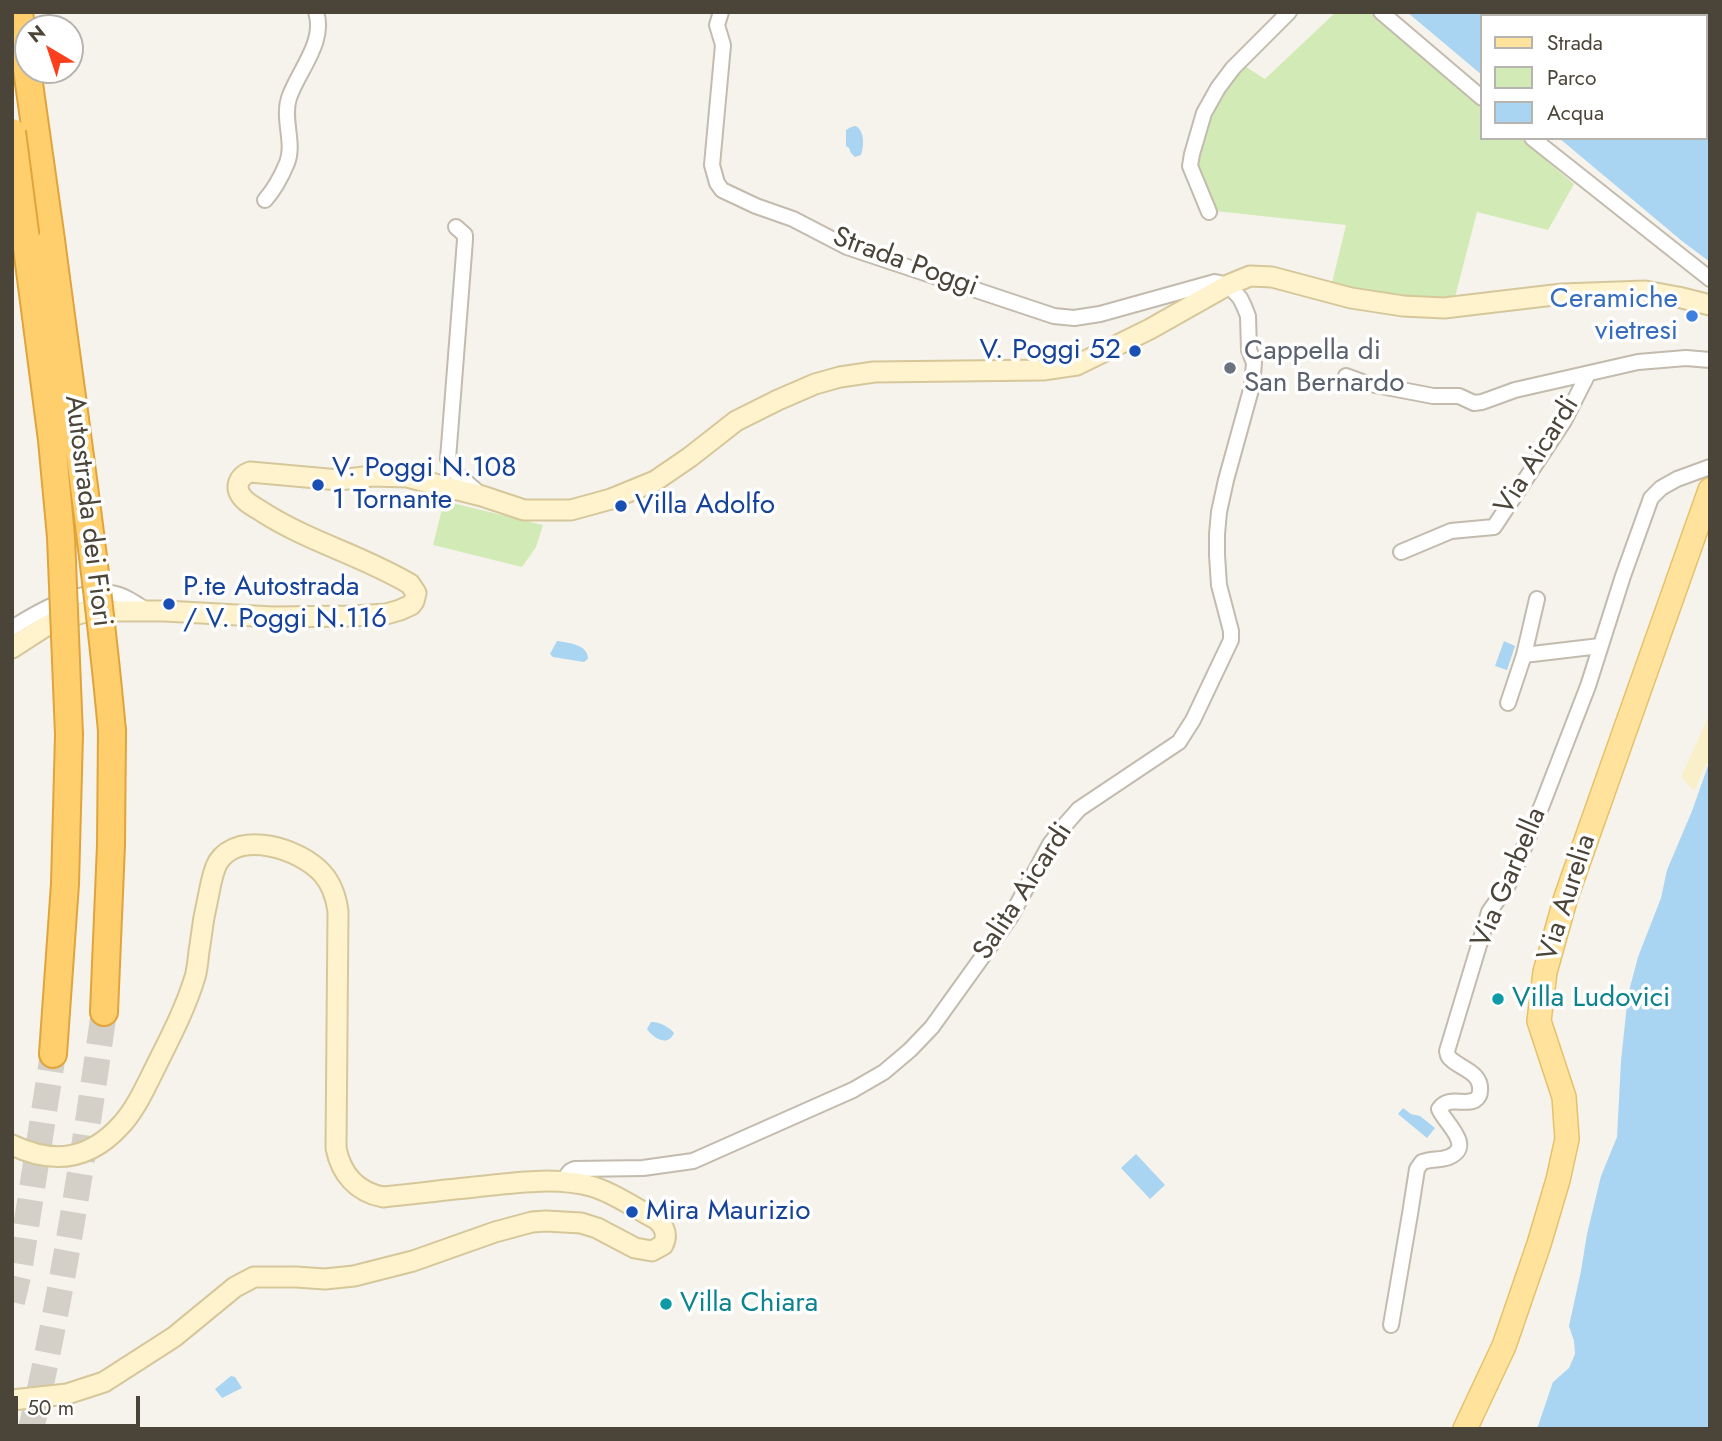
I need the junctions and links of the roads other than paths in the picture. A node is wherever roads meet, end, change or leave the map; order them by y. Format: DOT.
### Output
graph roads {
  1 [pos="19,12"];
  2 [pos="316,12"];
  3 [pos="721,12"];
  4 [pos="1289,12"];
  5 [pos="1381,12"];
  6 [pos="1480,95"];
  7 [pos="12,132"];
  8 [pos="1535,140"];
  9 [pos="265,200"];
  10 [pos="1209,212"];
  11 [pos="456,227"];
  12 [pos="1710,279"];
  13 [pos="1228,285"];
  14 [pos="1710,305"];
  15 [pos="1710,360"];
  16 [pos="1588,374"];
  17 [pos="1346,376"];
  18 [pos="1710,467"];
  19 [pos="1710,490"];
  20 [pos="482,496"];
  21 [pos="1401,552"];
  22 [pos="1537,599"];
  23 [pos="148,611"];
  24 [pos="12,628"];
  25 [pos="1600,646"];
  26 [pos="12,648"];
  27 [pos="1524,656"];
  28 [pos="1508,703"];
  29 [pos="104,1012"];
  30 [pos="52,1054"];
  31 [pos="12,1145"];
  32 [pos="564,1182"];
  33 [pos="1391,1325"];
  34 [pos="12,1400"];
  35 [pos="1465,1429"];
  1 -- 29 [label="highway, Autostrada dei Fiori, bridge"];
  2 -- 9 [label="street"];
  3 -- 13 [label="street, Strada Poggi"];
  4 -- 10 [label="street"];
  5 -- 6 [label="street"];
  7 -- 30 [label="highway, Autostrada dei Fiori, bridge"];
  8 -- 12 [label="street"];
  11 -- 20 [label="street"];
  13 -- 14 [label="main road"];
  13 -- 20 [label="main road"];
  13 -- 32 [label="street, Salita Aicardi"];
  15 -- 16 [label="street, Via Aicardi"];
  16 -- 17 [label="street, Via Aicardi"];
  16 -- 21 [label="street, Via Aicardi"];
  18 -- 25 [label="street, Via Garbella"];
  19 -- 35 [label="main road, Via Aurelia"];
  20 -- 23 [label="main road"];
  22 -- 27 [label="street"];
  23 -- 24 [label="street"];
  23 -- 26 [label="main road"];
  25 -- 27 [label="street"];
  25 -- 33 [label="street, Via Garbella"];
  27 -- 28 [label="street"];
  31 -- 32 [label="main road"];
  32 -- 34 [label="main road"];
}
